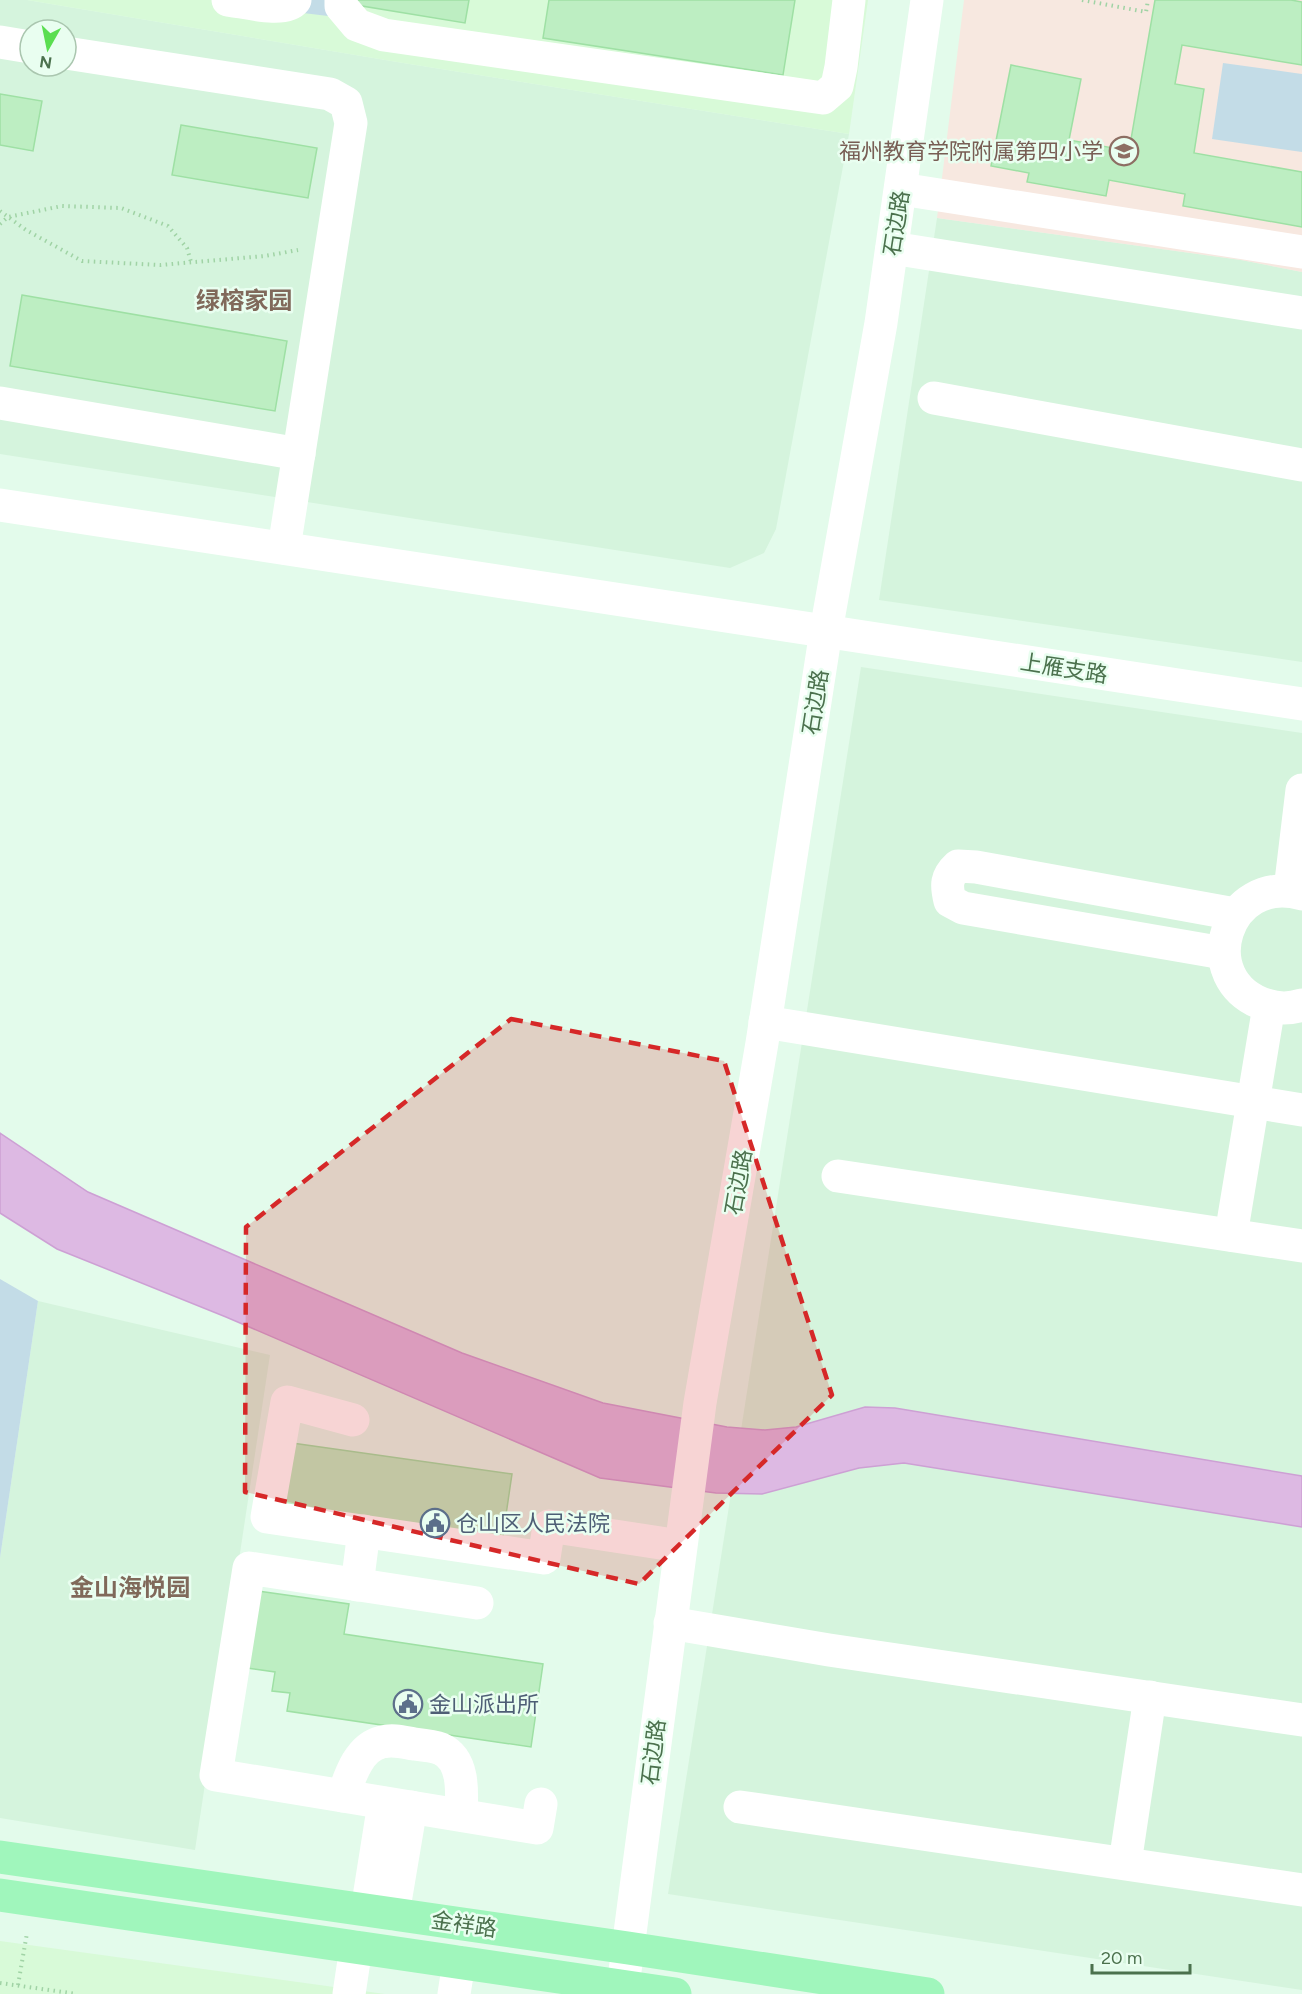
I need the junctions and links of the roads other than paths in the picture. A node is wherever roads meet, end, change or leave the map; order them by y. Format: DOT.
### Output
graph roads {
  1 [pos="228,0"];
  2 [pos="295,0"];
  3 [pos="341,0"];
  4 [pos="849,0"];
  5 [pos="927,0"];
  6 [pos="0,42"];
  7 [pos="18,45"];
  8 [pos="78,54"];
  9 [pos="901,189"];
  10 [pos="892,248"];
  11 [pos="1302,252"];
  12 [pos="1302,313"];
  13 [pos="934,398"];
  14 [pos="0,403"];
  15 [pos="299,454"];
  16 [pos="1302,465"];
  17 [pos="0,505"];
  18 [pos="284,548"];
  19 [pos="826,632"];
  20 [pos="1302,704"];
  21 [pos="1302,790"];
  22 [pos="1296,892"];
  23 [pos="1235,914"];
  24 [pos="1223,953"];
  25 [pos="1302,1005"];
  26 [pos="1269,1006"];
  27 [pos="765,1022"];
  28 [pos="1253,1102"];
  29 [pos="1302,1110"];
  30 [pos="838,1176"];
  31 [pos="1231,1235"];
  32 [pos="1302,1246"];
  33 [pos="353,1420"];
  34 [pos="364,1532"];
  35 [pos="682,1532"];
  36 [pos="357,1585"];
  37 [pos="477,1603"];
  38 [pos="670,1623"];
  39 [pos="1150,1697"];
  40 [pos="1302,1720"];
  41 [pos="344,1796"];
  42 [pos="541,1804"];
  43 [pos="398,1805"];
  44 [pos="740,1807"];
  45 [pos="461,1815"];
  46 [pos="0,1857"];
  47 [pos="1125,1863"];
  48 [pos="1302,1890"];
  49 [pos="0,1895"];
  50 [pos="380,1912"];
  51 [pos="356,1947"];
  52 [pos="628,1948"];
  53 [pos="459,1962"];
  54 [pos="622,1986"];
  55 [pos="349,1994"];
  56 [pos="454,1994"];
  57 [pos="675,1994"];
  58 [pos="928,1994"];
  1 -- 2 [label="street"];
  3 -- 4 [label="street"];
  5 -- 9 [label="street, 石边路"];
  6 -- 7 [label="street"];
  8 -- 15 [label="street"];
  9 -- 10 [label="street, 石边路"];
  9 -- 11 [label="street"];
  10 -- 12 [label="street"];
  10 -- 19 [label="street, 石边路"];
  13 -- 16 [label="street"];
  14 -- 15 [label="street"];
  15 -- 18 [label="street"];
  17 -- 18 [label="street, 上雁支路"];
  18 -- 19 [label="street, 上雁支路"];
  19 -- 20 [label="street, 上雁支路"];
  19 -- 27 [label="street, 石边路"];
  21 -- 22 [label="street"];
  22 -- 23 [label="street"];
  23 -- 24 [label="street"];
  23 -- 24 [label="street"];
  24 -- 26 [label="street"];
  25 -- 26 [label="street"];
  26 -- 28 [label="street"];
  27 -- 28 [label="street"];
  27 -- 35 [label="street, 石边路"];
  28 -- 29 [label="street"];
  28 -- 31 [label="street"];
  30 -- 31 [label="street"];
  31 -- 32 [label="street"];
  33 -- 34 [label="street"];
  34 -- 35 [label="street"];
  34 -- 36 [label="street"];
  35 -- 38 [label="street, 石边路"];
  36 -- 37 [label="street"];
  36 -- 41 [label="street"];
  38 -- 39 [label="street"];
  38 -- 52 [label="street, 石边路"];
  39 -- 40 [label="street"];
  39 -- 47 [label="street"];
  41 -- 43 [label="street"];
  41 -- 45 [label="street"];
  42 -- 45 [label="street"];
  43 -- 45 [label="street"];
  43 -- 50 [label="street"];
  44 -- 47 [label="street"];
  46 -- 50 [label="main road, 金祥路"];
  47 -- 48 [label="street"];
  49 -- 51 [label="main road, 金祥路"];
  50 -- 52 [label="main road, 金祥路"];
  51 -- 53 [label="main road, 金祥路"];
  51 -- 55 [label="street"];
  52 -- 54 [label="street, 石边路"];
  52 -- 58 [label="main road, 金祥路"];
  53 -- 54 [label="main road, 金祥路"];
  53 -- 56 [label="street"];
  54 -- 57 [label="main road, 金祥路"];
}
